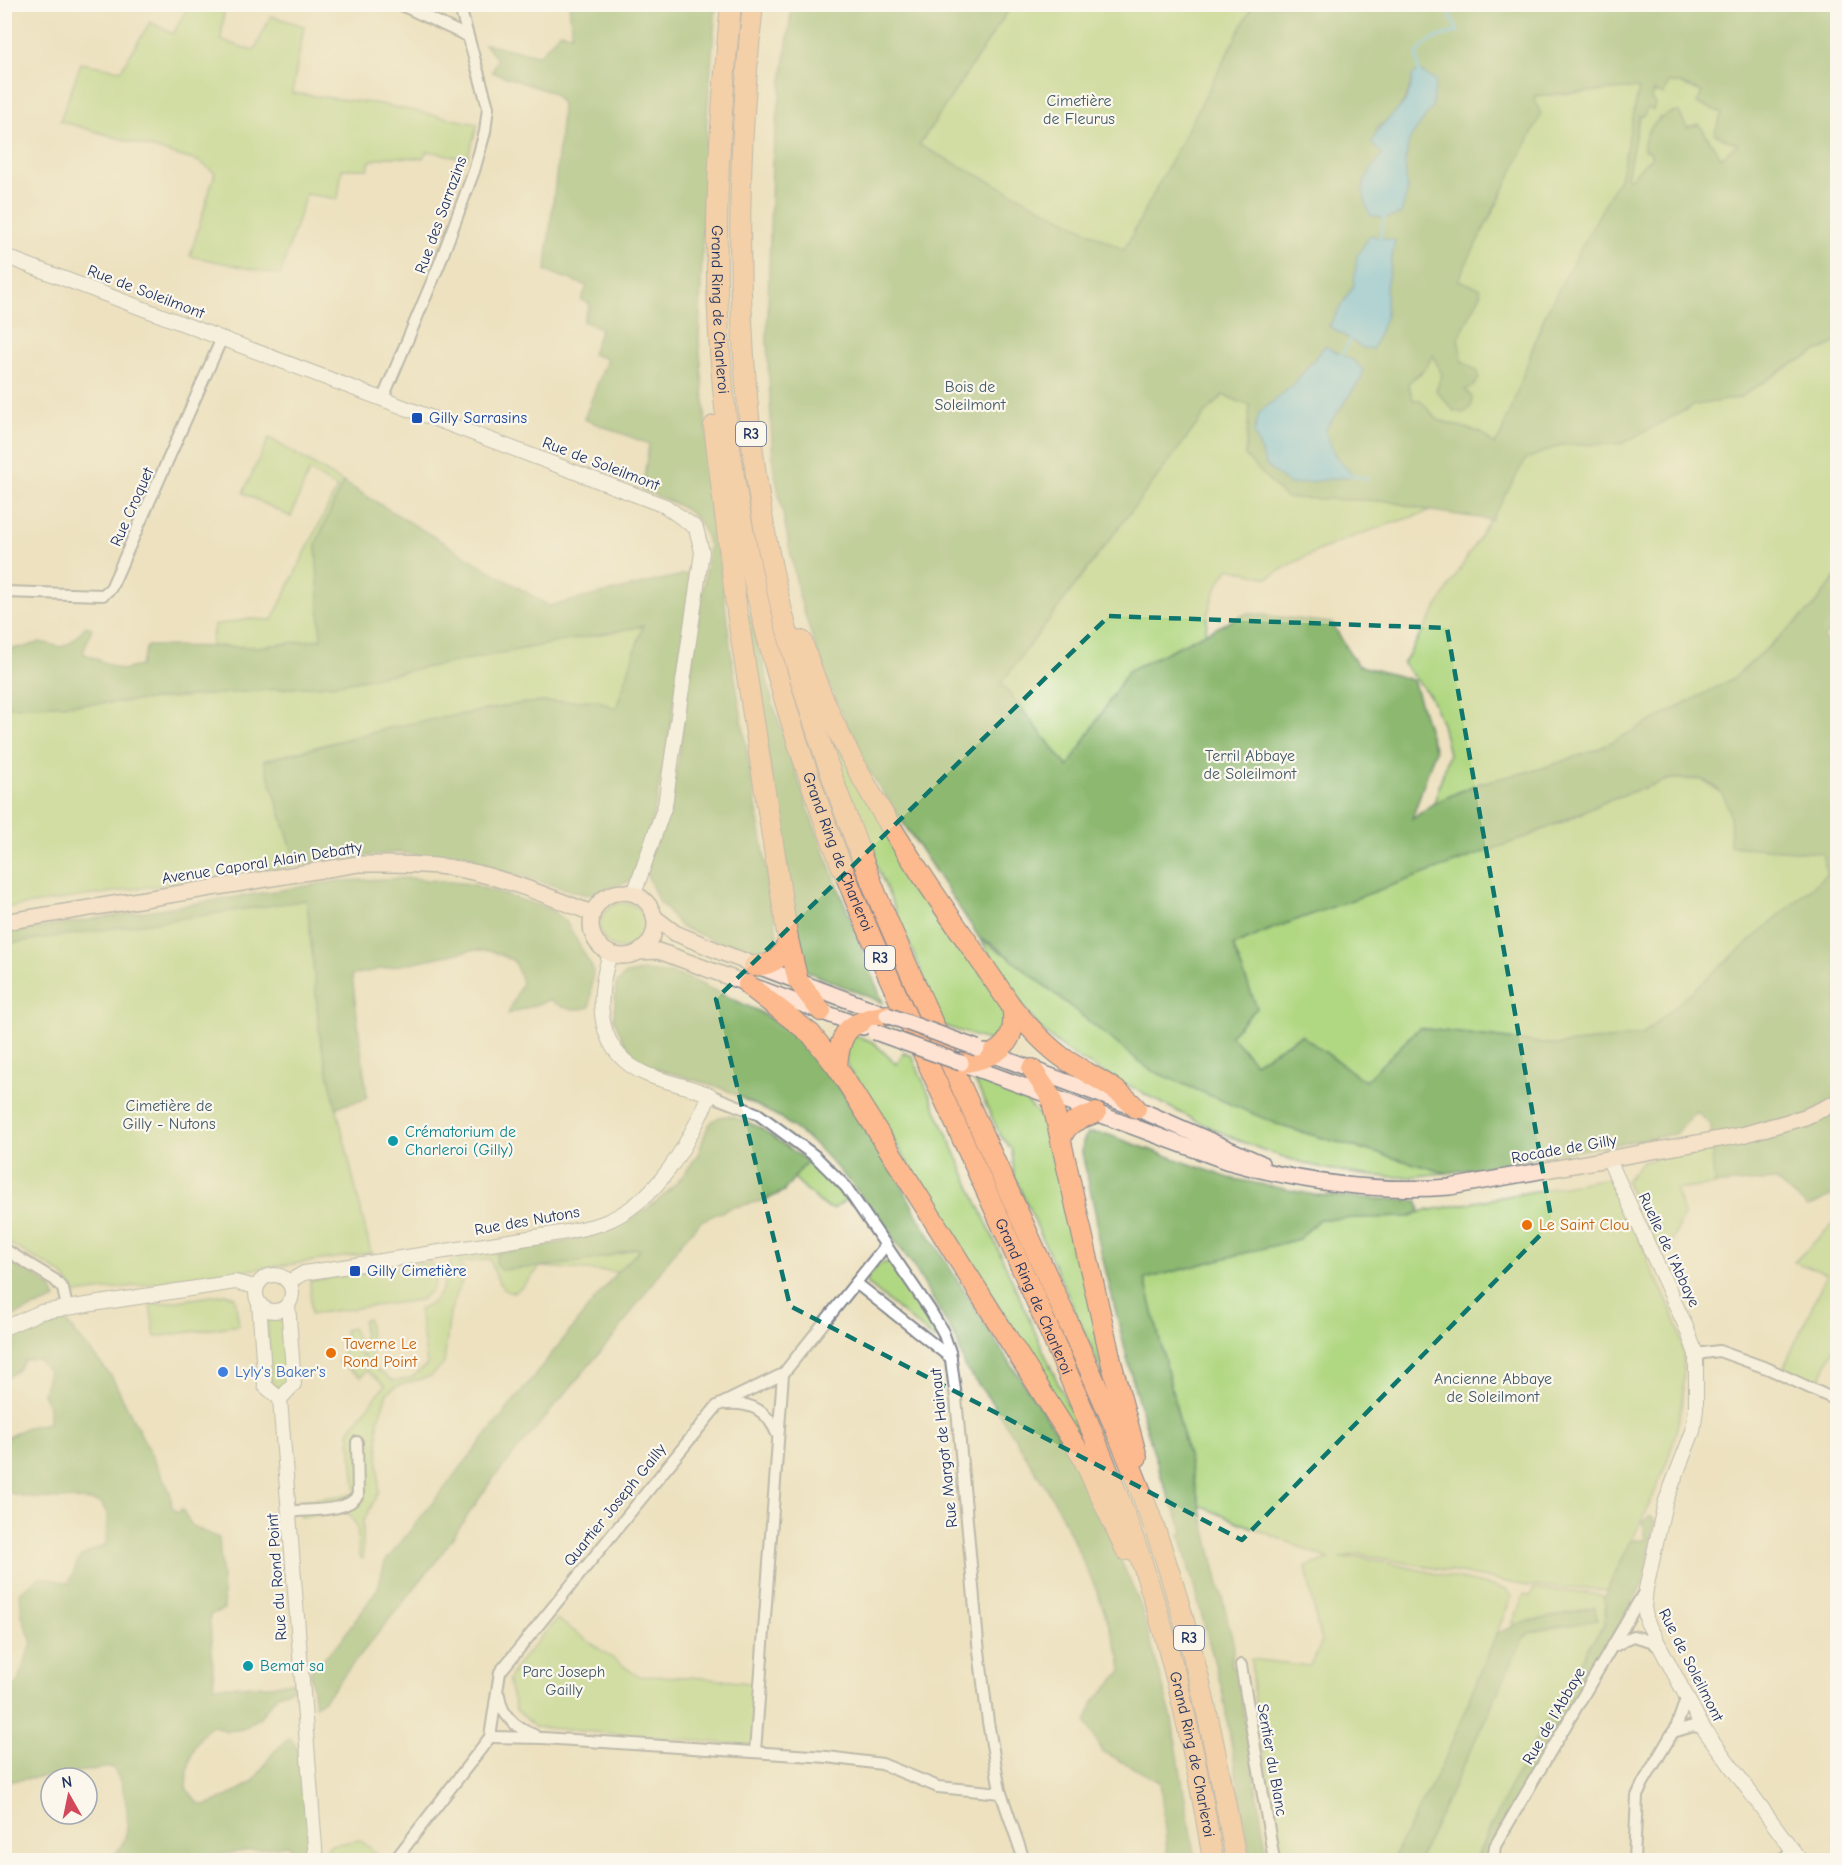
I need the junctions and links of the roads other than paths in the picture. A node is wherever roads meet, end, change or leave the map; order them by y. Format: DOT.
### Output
graph roads {
  1 [pos="399,4"];
  2 [pos="459,4"];
  3 [pos="731,4"];
  4 [pos="753,4"];
  5 [pos="468,36"];
  6 [pos="4,256"];
  7 [pos="717,268"];
  8 [pos="222,338"];
  9 [pos="383,398"];
  10 [pos="4,592"];
  11 [pos="779,596"];
  12 [pos="634,894"];
  13 [pos="592,913"];
  14 [pos="654,917"];
  15 [pos="4,922"];
  16 [pos="788,939"];
  17 [pos="639,952"];
  18 [pos="610,954"];
  19 [pos="754,966"];
  20 [pos="798,981"];
  21 [pos="748,985"];
  22 [pos="1012,1007"];
  23 [pos="821,1011"];
  24 [pos="869,1019"];
  25 [pos="984,1059"];
  26 [pos="961,1064"];
  27 [pos="837,1067"];
  28 [pos="1032,1069"];
  29 [pos="710,1095"];
  30 [pos="1051,1097"];
  31 [pos="1838,1102"];
  32 [pos="1136,1108"];
  33 [pos="1096,1113"];
  34 [pos="1061,1139"];
  35 [pos="1609,1160"];
  36 [pos="1292,1177"];
  37 [pos="886,1245"];
  38 [pos="4,1249"];
  39 [pos="288,1282"];
  40 [pos="856,1283"];
  41 [pos="256,1287"];
  42 [pos="259,1303"];
  43 [pos="288,1304"];
  44 [pos="67,1307"];
  45 [pos="4,1328"];
  46 [pos="1696,1354"];
  47 [pos="951,1358"];
  48 [pos="783,1374"];
  49 [pos="280,1399"];
  50 [pos="1838,1401"];
  51 [pos="717,1406"];
  52 [pos="777,1434"];
  53 [pos="357,1442"];
  54 [pos="1140,1493"];
  55 [pos="289,1512"];
  56 [pos="1646,1589"];
  57 [pos="1158,1614"];
  58 [pos="1660,1648"];
  59 [pos="1610,1650"];
  60 [pos="1241,1665"];
  61 [pos="498,1683"];
  62 [pos="1686,1699"];
  63 [pos="1703,1728"];
  64 [pos="1675,1731"];
  65 [pos="490,1737"];
  66 [pos="543,1738"];
  67 [pos="755,1752"];
  68 [pos="1001,1793"];
  69 [pos="314,1844"];
  70 [pos="1796,1856"];
  71 [pos="316,1860"];
  72 [pos="322,1860"];
  73 [pos="395,1860"];
  74 [pos="1024,1860"];
  75 [pos="1214,1860"];
  76 [pos="1236,1860"];
  77 [pos="1274,1860"];
  78 [pos="1493,1860"];
  79 [pos="1634,1860"];
  80 [pos="1780,1860"];
  1 -- 5 [label="street"];
  2 -- 5 [label="street, Rue des Sarrazins"];
  3 -- 7 [label="highway, Grand Ring de Charleroi / R3"];
  4 -- 11 [label="highway, Grand Ring de Charleroi / R3"];
  5 -- 9 [label="street, Rue des Sarrazins"];
  6 -- 8 [label="street, Rue de Soleilmont"];
  7 -- 16 [label="highway"];
  7 -- 57 [label="highway, Grand Ring de Charleroi / R3"];
  8 -- 9 [label="street, Rue de Soleilmont"];
  8 -- 10 [label="street, Rue Croquet"];
  9 -- 12 [label="street, Rue de Soleilmont"];
  11 -- 22 [label="highway"];
  11 -- 54 [label="highway, Grand Ring de Charleroi / R3"];
  12 -- 13 [label="main road"];
  12 -- 14 [label="main road"];
  13 -- 15 [label="main road, Avenue Caporal Alain Debatty"];
  13 -- 18 [label="main road"];
  14 -- 17 [label="main road"];
  14 -- 19 [label="main road"];
  16 -- 19 [label="highway"];
  16 -- 20 [label="highway"];
  17 -- 18 [label="main road"];
  17 -- 21 [label="main road"];
  18 -- 29 [label="street"];
  19 -- 20 [label="main road"];
  20 -- 23 [label="highway"];
  20 -- 24 [label="main road"];
  21 -- 23 [label="main road"];
  21 -- 27 [label="highway"];
  22 -- 25 [label="highway"];
  22 -- 32 [label="highway"];
  23 -- 24 [label="main road"];
  24 -- 25 [label="main road, bridge"];
  24 -- 26 [label="main road, bridge"];
  24 -- 27 [label="highway"];
  25 -- 26 [label="highway"];
  25 -- 28 [label="main road"];
  25 -- 30 [label="main road"];
  27 -- 57 [label="highway"];
  28 -- 30 [label="highway"];
  28 -- 32 [label="main road"];
  29 -- 37 [label="street, Rue Margot de Hainaut"];
  29 -- 39 [label="street, Rue des Nutons"];
  30 -- 33 [label="main road"];
  30 -- 34 [label="highway"];
  31 -- 35 [label="main road, Rocade de Gilly"];
  32 -- 36 [label="main road"];
  33 -- 34 [label="highway"];
  33 -- 36 [label="main road"];
  34 -- 54 [label="highway"];
  35 -- 36 [label="main road, Rocade de Gilly"];
  35 -- 46 [label="street, Ruelle de l'Abbaye"];
  37 -- 40 [label="street, Quartier Joseph Gailly"];
  37 -- 47 [label="street, Rue Margot de Hainaut"];
  38 -- 44 [label="street"];
  39 -- 41 [label="street"];
  39 -- 43 [label="street"];
  40 -- 47 [label="street"];
  40 -- 48 [label="street, Quartier Joseph Gailly"];
  41 -- 42 [label="street"];
  41 -- 44 [label="street"];
  42 -- 43 [label="street"];
  42 -- 49 [label="street, Rue du Rond Point"];
  43 -- 49 [label="street"];
  44 -- 45 [label="street"];
  46 -- 50 [label="street"];
  46 -- 56 [label="street, Rue de Soleilmont"];
  47 -- 68 [label="street, Rue Margot de Hainaut"];
  48 -- 51 [label="street, Quartier Joseph Gailly"];
  48 -- 52 [label="street"];
  49 -- 55 [label="street, Rue du Rond Point"];
  51 -- 52 [label="street"];
  51 -- 61 [label="street, Quartier Joseph Gailly"];
  52 -- 67 [label="street"];
  53 -- 55 [label="street"];
  54 -- 76 [label="highway, Grand Ring de Charleroi / R3"];
  55 -- 69 [label="street, Rue du Rond Point"];
  56 -- 58 [label="street, Rue de Soleilmont"];
  56 -- 59 [label="street, Rue de l'Abbaye"];
  57 -- 75 [label="highway, Grand Ring de Charleroi / R3"];
  58 -- 59 [label="street"];
  58 -- 62 [label="street, Rue de Soleilmont"];
  59 -- 78 [label="street, Rue de l'Abbaye"];
  60 -- 77 [label="street, Sentier du Blanc"];
  61 -- 65 [label="street, Quartier Joseph Gailly"];
  61 -- 66 [label="street"];
  62 -- 63 [label="street, Rue de Soleilmont"];
  62 -- 64 [label="street"];
  63 -- 64 [label="street"];
  63 -- 70 [label="street, Rue de Soleilmont"];
  64 -- 79 [label="street"];
  65 -- 66 [label="street"];
  65 -- 73 [label="street, Quartier Joseph Gailly"];
  66 -- 67 [label="street"];
  67 -- 68 [label="street"];
  68 -- 74 [label="street, Rue Margot de Hainaut"];
  69 -- 71 [label="street, Rue du Rond Point"];
  69 -- 72 [label="street"];
  70 -- 80 [label="street"];
}
